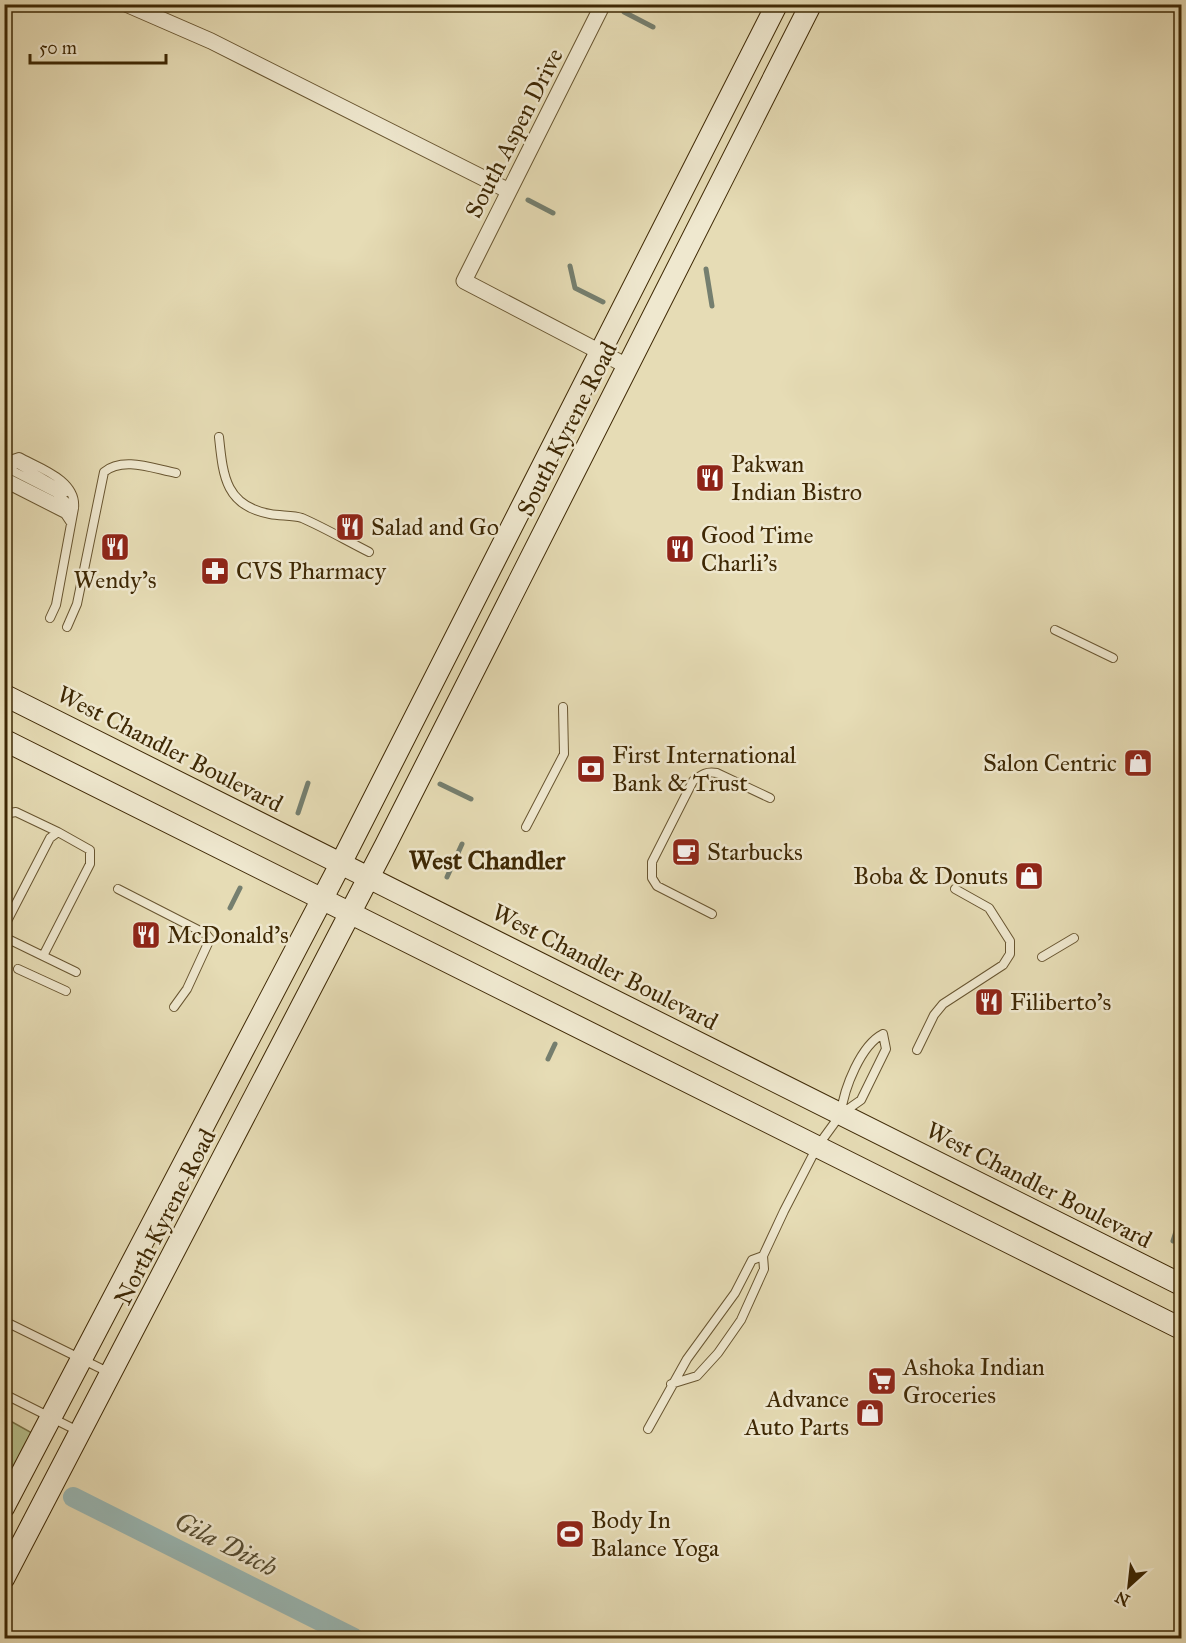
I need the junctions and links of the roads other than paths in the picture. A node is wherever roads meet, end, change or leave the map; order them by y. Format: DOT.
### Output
graph roads {
  1 [pos="126,4"];
  2 [pos="603,4"];
  3 [pos="777,4"];
  4 [pos="811,4"];
  5 [pos="509,191"];
  6 [pos="600,352"];
  7 [pos="627,366"];
  8 [pos="219,437"];
  9 [pos="6,468"];
  10 [pos="176,473"];
  11 [pos="4,476"];
  12 [pos="4,483"];
  13 [pos="72,516"];
  14 [pos="369,552"];
  15 [pos="532,556"];
  16 [pos="477,596"];
  17 [pos="50,618"];
  18 [pos="67,627"];
  19 [pos="1055,630"];
  20 [pos="1113,658"];
  21 [pos="4,695"];
  22 [pos="563,707"];
  23 [pos="4,740"];
  24 [pos="770,798"];
  25 [pos="4,820"];
  26 [pos="526,827"];
  27 [pos="58,832"];
  28 [pos="341,863"];
  29 [pos="369,878"];
  30 [pos="118,889"];
  31 [pos="955,889"];
  32 [pos="322,899"];
  33 [pos="351,913"];
  34 [pos="712,914"];
  35 [pos="4,927"];
  36 [pos="4,937"];
  37 [pos="1074,938"];
  38 [pos="43,956"];
  39 [pos="1042,957"];
  40 [pos="18,969"];
  41 [pos="76,972"];
  42 [pos="66,991"];
  43 [pos="174,1008"];
  44 [pos="917,1050"];
  45 [pos="841,1114"];
  46 [pos="817,1147"];
  47 [pos="763,1256"];
  48 [pos="1182,1285"];
  49 [pos="4,1321"];
  50 [pos="1182,1329"];
  51 [pos="81,1359"];
  52 [pos="112,1374"];
  53 [pos="671,1384"];
  54 [pos="4,1394"];
  55 [pos="51,1418"];
  56 [pos="648,1430"];
  57 [pos="81,1432"];
  58 [pos="4,1508"];
  59 [pos="4,1578"];
  1 -- 5 [label="street"];
  2 -- 5 [label="street, South Aspen Drive"];
  3 -- 6 [label="main road, South Kyrene Road"];
  4 -- 7 [label="main road, South Kyrene Road"];
  5 -- 6 [label="street, South Aspen Drive"];
  6 -- 7 [label="street"];
  6 -- 16 [label="main road, South Kyrene Road"];
  7 -- 15 [label="main road, South Kyrene Road"];
  8 -- 14 [label="lane"];
  9 -- 13 [label="lane"];
  9 -- 13 [label="lane"];
  10 -- 18 [label="lane"];
  11 -- 13 [label="lane"];
  12 -- 13 [label="lane"];
  13 -- 17 [label="lane"];
  15 -- 16 [label="main road"];
  15 -- 29 [label="main road, South Kyrene Road"];
  16 -- 28 [label="main road, South Kyrene Road"];
  19 -- 20 [label="lane"];
  21 -- 28 [label="main road, West Chandler Boulevard"];
  22 -- 26 [label="lane"];
  23 -- 32 [label="main road"];
  24 -- 34 [label="lane"];
  25 -- 27 [label="lane"];
  27 -- 35 [label="lane"];
  27 -- 38 [label="lane"];
  28 -- 29 [label="main road, West Chandler Boulevard"];
  28 -- 32 [label="main road, North Kyrene Road"];
  29 -- 33 [label="main road, North Kyrene Road"];
  29 -- 45 [label="main road, West Chandler Boulevard"];
  30 -- 43 [label="lane"];
  31 -- 44 [label="lane"];
  32 -- 33 [label="main road"];
  32 -- 51 [label="main road, North Kyrene Road"];
  33 -- 46 [label="main road"];
  33 -- 52 [label="main road, North Kyrene Road"];
  36 -- 38 [label="lane"];
  37 -- 39 [label="lane"];
  38 -- 41 [label="lane"];
  40 -- 42 [label="lane"];
  45 -- 45 [label="lane"];
  45 -- 46 [label="lane"];
  45 -- 48 [label="main road, West Chandler Boulevard"];
  46 -- 47 [label="lane"];
  46 -- 50 [label="main road"];
  47 -- 53 [label="lane"];
  47 -- 53 [label="lane"];
  49 -- 51 [label="lane"];
  51 -- 52 [label="lane"];
  51 -- 55 [label="main road, North Kyrene Road"];
  52 -- 57 [label="main road, North Kyrene Road"];
  53 -- 56 [label="lane"];
  54 -- 55 [label="lane"];
  55 -- 57 [label="lane"];
  55 -- 58 [label="main road, North Kyrene Road"];
  57 -- 59 [label="main road, North Kyrene Road"];
}
